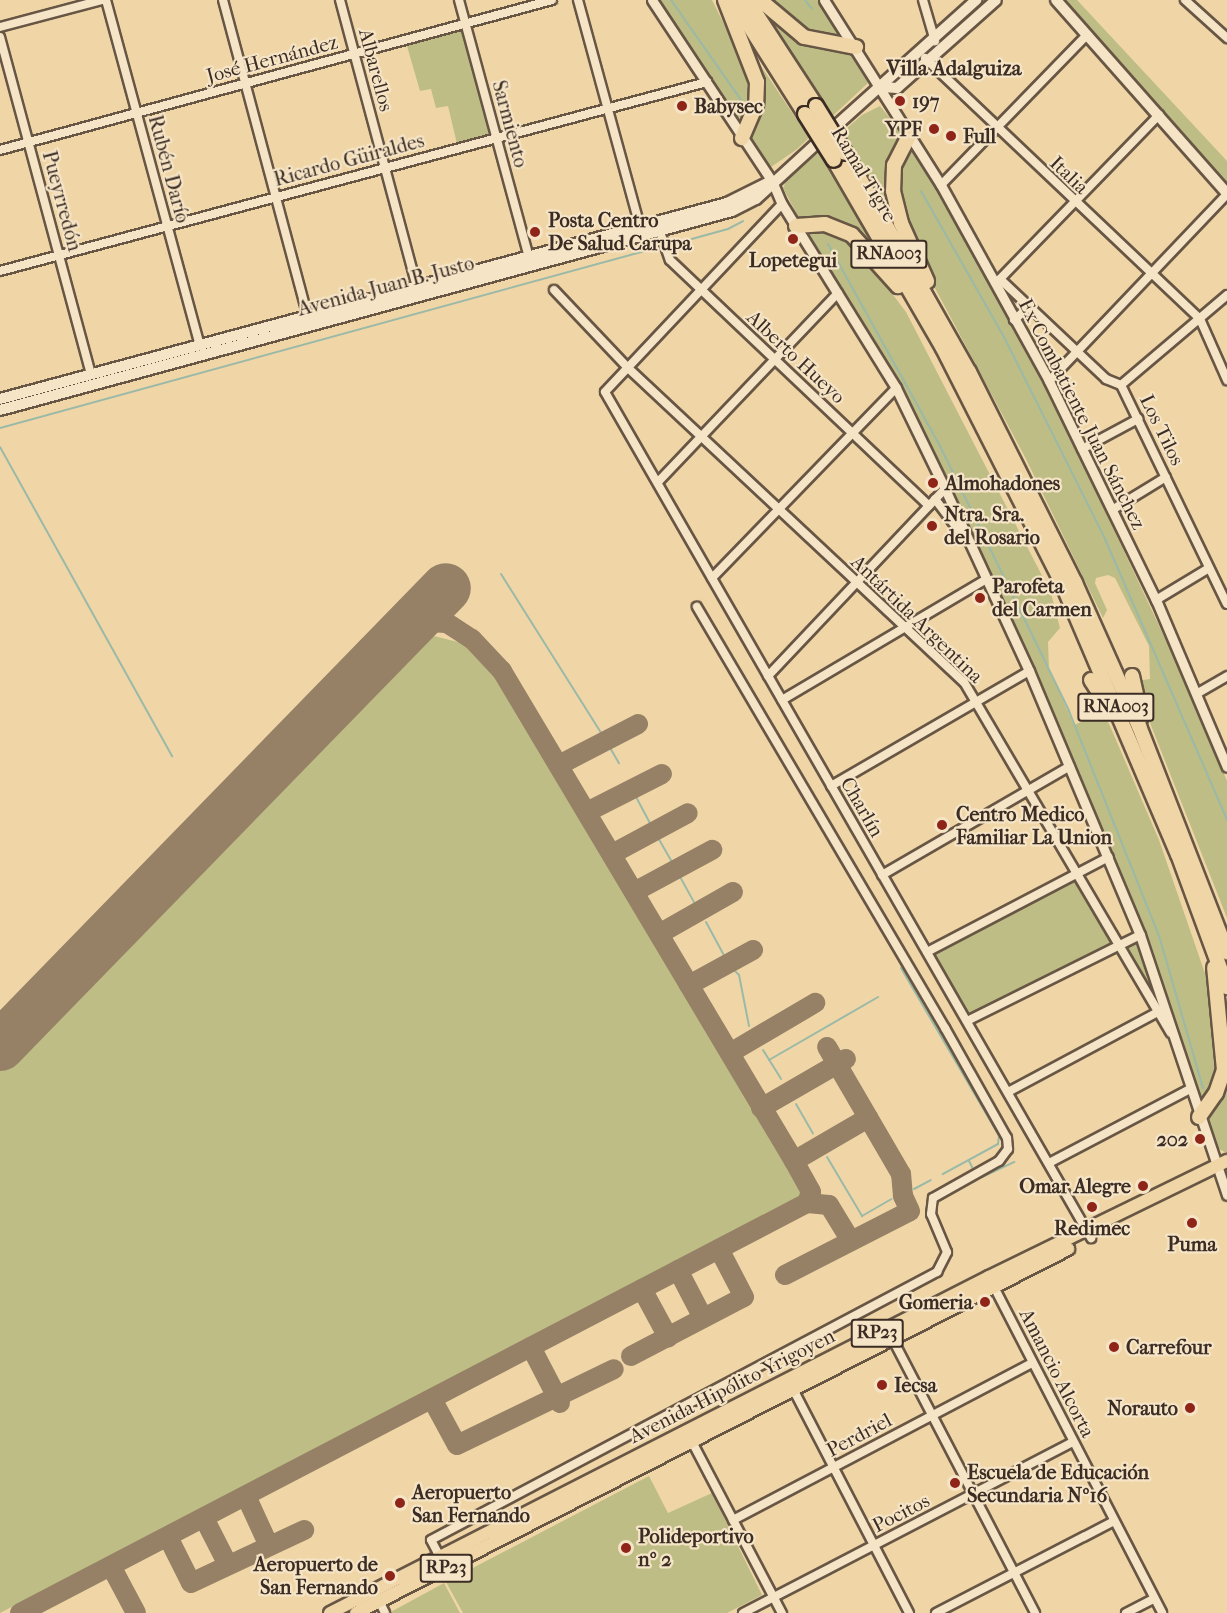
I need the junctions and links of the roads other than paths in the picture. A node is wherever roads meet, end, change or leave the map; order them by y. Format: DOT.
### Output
graph roads {
  1 [pos="102,0"];
  2 [pos="106,0"];
  3 [pos="223,0"];
  4 [pos="340,0"];
  5 [pos="459,0"];
  6 [pos="552,0"];
  7 [pos="578,0"];
  8 [pos="652,0"];
  9 [pos="725,0"];
  10 [pos="733,0"];
  11 [pos="747,0"];
  12 [pos="760,0"];
  13 [pos="824,0"];
  14 [pos="923,0"];
  15 [pos="976,0"];
  16 [pos="996,0"];
  17 [pos="1056,0"];
  18 [pos="1185,0"];
  19 [pos="465,23"];
  20 [pos="0,27"];
  21 [pos="1225,34"];
  22 [pos="1086,36"];
  23 [pos="0,37"];
  24 [pos="932,38"];
  25 [pos="856,46"];
  26 [pos="941,48"];
  27 [pos="917,51"];
  28 [pos="354,53"];
  29 [pos="927,61"];
  30 [pos="706,82"];
  31 [pos="245,83"];
  32 [pos="882,87"];
  33 [pos="608,108"];
  34 [pos="811,110"];
  35 [pos="137,113"];
  36 [pos="1159,115"];
  37 [pos="838,124"];
  38 [pos="997,127"];
  39 [pos="910,134"];
  40 [pos="497,138"];
  41 [pos="742,138"];
  42 [pos="28,142"];
  43 [pos="816,144"];
  44 [pos="0,150"];
  45 [pos="840,156"];
  46 [pos="385,168"];
  47 [pos="772,181"];
  48 [pos="940,185"];
  49 [pos="1227,194"];
  50 [pos="276,197"];
  51 [pos="1073,202"];
  52 [pos="782,204"];
  53 [pos="168,226"];
  54 [pos="658,226"];
  55 [pos="796,226"];
  56 [pos="641,231"];
  57 [pos="59,255"];
  58 [pos="529,257"];
  59 [pos="0,271"];
  60 [pos="1151,273"];
  61 [pos="997,282"];
  62 [pos="417,287"];
  63 [pos="700,289"];
  64 [pos="554,290"];
  65 [pos="838,293"];
  66 [pos="1227,295"];
  67 [pos="1029,308"];
  68 [pos="1200,319"];
  69 [pos="1014,320"];
  70 [pos="310,321"];
  71 [pos="950,335"];
  72 [pos="200,346"];
  73 [pos="943,348"];
  74 [pos="1076,352"];
  75 [pos="775,359"];
  76 [pos="627,367"];
  77 [pos="91,374"];
  78 [pos="1227,380"];
  79 [pos="1049,381"];
  80 [pos="1121,385"];
  81 [pos="896,388"];
  82 [pos="0,399"];
  83 [pos="0,410"];
  84 [pos="1138,419"];
  85 [pos="853,433"];
  86 [pos="700,437"];
  87 [pos="1082,449"];
  88 [pos="1166,477"];
  89 [pos="658,482"];
  90 [pos="945,489"];
  91 [pos="935,499"];
  92 [pos="1022,505"];
  93 [pos="929,506"];
  94 [pos="778,510"];
  95 [pos="1112,510"];
  96 [pos="970,544"];
  97 [pos="1209,568"];
  98 [pos="712,578"];
  99 [pos="987,579"];
  100 [pos="856,583"];
  101 [pos="1075,583"];
  102 [pos="1156,600"];
  103 [pos="1227,602"];
  104 [pos="697,607"];
  105 [pos="1066,607"];
  106 [pos="1101,622"];
  107 [pos="904,628"];
  108 [pos="1029,671"];
  109 [pos="768,676"];
  110 [pos="1132,676"];
  111 [pos="1227,676"];
  112 [pos="1091,680"];
  113 [pos="1198,693"];
  114 [pos="782,700"];
  115 [pos="977,701"];
  116 [pos="1134,748"];
  117 [pos="1151,757"];
  118 [pos="1070,766"];
  119 [pos="1227,767"];
  120 [pos="831,786"];
  121 [pos="1029,790"];
  122 [pos="1109,857"];
  123 [pos="882,874"];
  124 [pos="1076,874"];
  125 [pos="1207,895"];
  126 [pos="1200,913"];
  127 [pos="1227,934"];
  128 [pos="1140,935"];
  129 [pos="1117,945"];
  130 [pos="927,952"];
  131 [pos="1227,952"];
  132 [pos="1227,987"];
  133 [pos="1161,1011"];
  134 [pos="967,1021"];
  135 [pos="1190,1089"];
  136 [pos="1008,1092"];
  137 [pos="1199,1117"];
  138 [pos="1049,1163"];
  139 [pos="1222,1163"];
  140 [pos="1227,1195"];
  141 [pos="1089,1235"];
  142 [pos="991,1281"];
  143 [pos="892,1338"];
  144 [pos="1032,1363"];
  145 [pos="821,1368"];
  146 [pos="793,1389"];
  147 [pos="932,1415"];
  148 [pos="690,1436"];
  149 [pos="1073,1442"];
  150 [pos="833,1467"];
  151 [pos="973,1494"];
  152 [pos="733,1520"];
  153 [pos="1114,1521"];
  154 [pos="874,1545"];
  155 [pos="440,1557"];
  156 [pos="1014,1573"];
  157 [pos="774,1597"];
  158 [pos="1154,1599"];
  159 [pos="382,1607"];
  160 [pos="330,1613"];
  161 [pos="356,1613"];
  162 [pos="743,1613"];
  163 [pos="782,1613"];
  164 [pos="909,1613"];
  165 [pos="936,1613"];
  166 [pos="1035,1613"];
  167 [pos="1126,1613"];
  168 [pos="1162,1613"];
  1 -- 20 [label="street"];
  2 -- 35 [label="street, Rubén Darío"];
  3 -- 31 [label="street"];
  4 -- 28 [label="street, Albarellos"];
  5 -- 19 [label="street, Sarmiento"];
  6 -- 19 [label="street, José Hernández"];
  7 -- 33 [label="street"];
  8 -- 30 [label="street"];
  9 -- 41 [label="highway"];
  10 -- 34 [label="highway, RNA003"];
  11 -- 34 [label="highway, RNA003"];
  12 -- 25 [label="highway"];
  13 -- 25 [label="street, Ex Combatiente Juan Sánchez"];
  14 -- 24 [label="street"];
  15 -- 24 [label="main road"];
  16 -- 26 [label="main road"];
  17 -- 22 [label="main road"];
  18 -- 21 [label="street"];
  19 -- 28 [label="street, José Hernández"];
  19 -- 40 [label="street, Sarmiento"];
  22 -- 36 [label="main road"];
  22 -- 38 [label="street"];
  23 -- 42 [label="street, Pueyrredón"];
  24 -- 26 [label="street"];
  24 -- 27 [label="main road"];
  25 -- 32 [label="street, Ex Combatiente Juan Sánchez"];
  26 -- 29 [label="main road"];
  27 -- 29 [label="street, Italia"];
  27 -- 32 [label="main road"];
  28 -- 31 [label="street, José Hernández"];
  28 -- 46 [label="street, Albarellos"];
  29 -- 32 [label="main road"];
  29 -- 38 [label="street, Italia"];
  30 -- 33 [label="street, Ricardo Güiraldes"];
  30 -- 41 [label="street"];
  31 -- 35 [label="street, José Hernández"];
  31 -- 50 [label="street"];
  32 -- 37 [label="main road"];
  32 -- 39 [label="street, Ex Combatiente Juan Sánchez"];
  33 -- 40 [label="street, Ricardo Güiraldes"];
  33 -- 56 [label="street"];
  34 -- 45 [label="highway, Ramal Tigre / RNA003, bridge"];
  35 -- 42 [label="street, José Hernández"];
  35 -- 53 [label="street, Rubén Darío"];
  36 -- 49 [label="main road"];
  36 -- 51 [label="street"];
  38 -- 48 [label="street"];
  38 -- 51 [label="street, Italia"];
  39 -- 48 [label="street, Ex Combatiente Juan Sánchez"];
  39 -- 71 [label="highway"];
  40 -- 46 [label="street, Ricardo Güiraldes"];
  40 -- 58 [label="street, Sarmiento"];
  41 -- 47 [label="street"];
  42 -- 44 [label="street, José Hernández"];
  42 -- 57 [label="street, Pueyrredón"];
  43 -- 47 [label="main road, Avenida Juan B. Justo"];
  45 -- 71 [label="highway, Ramal Tigre / RNA003"];
  45 -- 73 [label="highway, Ramal Tigre / RNA003"];
  46 -- 50 [label="street, Ricardo Güiraldes"];
  46 -- 62 [label="street, Albarellos"];
  47 -- 52 [label="street"];
  47 -- 54 [label="main road, Avenida Juan B. Justo"];
  48 -- 61 [label="street, Ex Combatiente Juan Sánchez"];
  49 -- 60 [label="street"];
  50 -- 53 [label="street, Ricardo Güiraldes"];
  50 -- 70 [label="street"];
  51 -- 60 [label="street, Italia"];
  51 -- 61 [label="street"];
  52 -- 55 [label="street"];
  52 -- 63 [label="street"];
  53 -- 57 [label="street, Ricardo Güiraldes"];
  53 -- 72 [label="street, Rubén Darío"];
  54 -- 56 [label="main road, Avenida Juan B. Justo"];
  54 -- 63 [label="street, Alberto Hueyo"];
  55 -- 65 [label="street"];
  55 -- 73 [label="highway"];
  56 -- 58 [label="main road, Avenida Juan B. Justo"];
  56 -- 70 [label="main road, Avenida Juan B. Justo"];
  57 -- 59 [label="street, Ricardo Güiraldes"];
  57 -- 77 [label="street, Pueyrredón"];
  58 -- 62 [label="main road, Avenida Juan B. Justo"];
  60 -- 68 [label="street, Italia"];
  60 -- 74 [label="street"];
  61 -- 67 [label="street, Los Tilos"];
  61 -- 69 [label="street, Ex Combatiente Juan Sánchez"];
  62 -- 70 [label="main road, Avenida Juan B. Justo"];
  63 -- 75 [label="street, Alberto Hueyo"];
  63 -- 76 [label="street"];
  64 -- 76 [label="street, Antártida Argentina"];
  65 -- 75 [label="street"];
  65 -- 81 [label="street"];
  66 -- 68 [label="street"];
  67 -- 69 [label="street"];
  67 -- 74 [label="street, Los Tilos"];
  68 -- 78 [label="street"];
  68 -- 80 [label="street"];
  69 -- 79 [label="street, Ex Combatiente Juan Sánchez"];
  70 -- 72 [label="main road, Avenida Juan B. Justo"];
  70 -- 83 [label="main road, Avenida Juan B. Justo"];
  71 -- 101 [label="highway, RNA003"];
  72 -- 77 [label="main road, Avenida Juan B. Justo"];
  73 -- 92 [label="highway, RNA003"];
  74 -- 79 [label="street"];
  74 -- 80 [label="street, Los Tilos"];
  75 -- 85 [label="street, Alberto Hueyo"];
  75 -- 86 [label="street"];
  76 -- 86 [label="street, Antártida Argentina"];
  76 -- 89 [label="street, Charlín"];
  77 -- 82 [label="main road, Avenida Juan B. Justo"];
  79 -- 87 [label="street, Ex Combatiente Juan Sánchez"];
  80 -- 84 [label="street, Los Tilos"];
  81 -- 85 [label="street"];
  81 -- 90 [label="street"];
  84 -- 87 [label="street"];
  84 -- 88 [label="street, Los Tilos"];
  85 -- 93 [label="street, Alberto Hueyo"];
  85 -- 94 [label="street"];
  86 -- 89 [label="street"];
  86 -- 94 [label="street, Antártida Argentina"];
  87 -- 95 [label="street, Ex Combatiente Juan Sánchez"];
  88 -- 95 [label="street"];
  88 -- 97 [label="street, Los Tilos"];
  89 -- 98 [label="street, Charlín"];
  90 -- 91 [label="street"];
  90 -- 96 [label="street"];
  91 -- 93 [label="street"];
  91 -- 96 [label="street"];
  92 -- 105 [label="highway"];
  92 -- 116 [label="highway, RNA003"];
  93 -- 100 [label="street"];
  94 -- 98 [label="street"];
  94 -- 100 [label="street, Antártida Argentina"];
  95 -- 102 [label="street, Ex Combatiente Juan Sánchez"];
  96 -- 99 [label="street"];
  97 -- 102 [label="street"];
  97 -- 103 [label="street, Los Tilos"];
  98 -- 109 [label="street, Charlín"];
  99 -- 107 [label="street"];
  99 -- 108 [label="street"];
  100 -- 107 [label="street, Antártida Argentina"];
  100 -- 109 [label="street"];
  101 -- 106 [label="highway"];
  101 -- 117 [label="highway, RNA003"];
  102 -- 113 [label="street, Ex Combatiente Juan Sánchez"];
  104 -- 155 [label="street"];
  107 -- 114 [label="street"];
  107 -- 115 [label="street, Antártida Argentina"];
  108 -- 115 [label="street"];
  108 -- 118 [label="street"];
  109 -- 114 [label="street, Charlín"];
  110 -- 117 [label="highway"];
  111 -- 113 [label="street"];
  112 -- 116 [label="highway"];
  113 -- 119 [label="street, Ex Combatiente Juan Sánchez"];
  114 -- 120 [label="street, Charlín"];
  115 -- 120 [label="street"];
  115 -- 121 [label="street, Antártida Argentina"];
  116 -- 126 [label="highway, RNA003"];
  117 -- 125 [label="highway, RNA003"];
  118 -- 121 [label="street"];
  118 -- 122 [label="street"];
  120 -- 123 [label="street, Charlín"];
  121 -- 123 [label="street"];
  121 -- 124 [label="street, Antártida Argentina"];
  122 -- 124 [label="street"];
  122 -- 128 [label="street"];
  123 -- 130 [label="street, Charlín"];
  124 -- 129 [label="street, Antártida Argentina"];
  124 -- 130 [label="street"];
  125 -- 127 [label="highway"];
  125 -- 131 [label="highway, RNA003"];
  126 -- 132 [label="highway, RNA003"];
  126 -- 137 [label="highway"];
  128 -- 129 [label="street"];
  128 -- 133 [label="street"];
  129 -- 133 [label="street, Antártida Argentina"];
  129 -- 134 [label="street"];
  130 -- 134 [label="street, Charlín"];
  133 -- 135 [label="street"];
  133 -- 136 [label="street"];
  134 -- 136 [label="street, Charlín"];
  135 -- 137 [label="street"];
  135 -- 138 [label="street"];
  136 -- 138 [label="street, Charlín"];
  137 -- 139 [label="street"];
  138 -- 141 [label="street, Charlín"];
  139 -- 140 [label="street"];
  139 -- 141 [label="main road, Avenida Hipólito Yrigoyen / RP23"];
  141 -- 142 [label="main road, Avenida Hipólito Yrigoyen / RP23"];
  142 -- 143 [label="main road, Avenida Hipólito Yrigoyen / RP23"];
  142 -- 144 [label="street, Amancio Alcorta"];
  142 -- 145 [label="main road, Avenida Hipólito Yrigoyen / RP23"];
  143 -- 145 [label="main road, Avenida Hipólito Yrigoyen / RP23"];
  143 -- 147 [label="street"];
  144 -- 147 [label="street, Perdriel"];
  144 -- 149 [label="street, Amancio Alcorta"];
  145 -- 146 [label="main road, Avenida Hipólito Yrigoyen / RP23"];
  145 -- 148 [label="main road, Avenida Hipólito Yrigoyen / RP23"];
  146 -- 148 [label="main road, Avenida Hipólito Yrigoyen / RP23"];
  146 -- 150 [label="street"];
  147 -- 150 [label="street, Perdriel"];
  147 -- 151 [label="street"];
  148 -- 152 [label="street"];
  148 -- 155 [label="main road, Avenida Hipólito Yrigoyen / RP23"];
  148 -- 159 [label="main road, Avenida Hipólito Yrigoyen / RP23"];
  149 -- 151 [label="street, Pocitos"];
  149 -- 153 [label="street, Amancio Alcorta"];
  150 -- 152 [label="street, Perdriel"];
  150 -- 154 [label="street"];
  151 -- 154 [label="street, Pocitos"];
  151 -- 156 [label="street"];
  152 -- 157 [label="street"];
  153 -- 156 [label="street"];
  153 -- 158 [label="street, Amancio Alcorta"];
  154 -- 157 [label="street, Pocitos"];
  154 -- 164 [label="street"];
  155 -- 160 [label="main road, Avenida Hipólito Yrigoyen / RP23"];
  156 -- 165 [label="street"];
  156 -- 166 [label="street"];
  157 -- 162 [label="street, Pocitos"];
  157 -- 163 [label="street"];
  158 -- 167 [label="street"];
  158 -- 168 [label="street, Amancio Alcorta"];
  159 -- 161 [label="main road, Avenida Hipólito Yrigoyen / RP23"];
}
